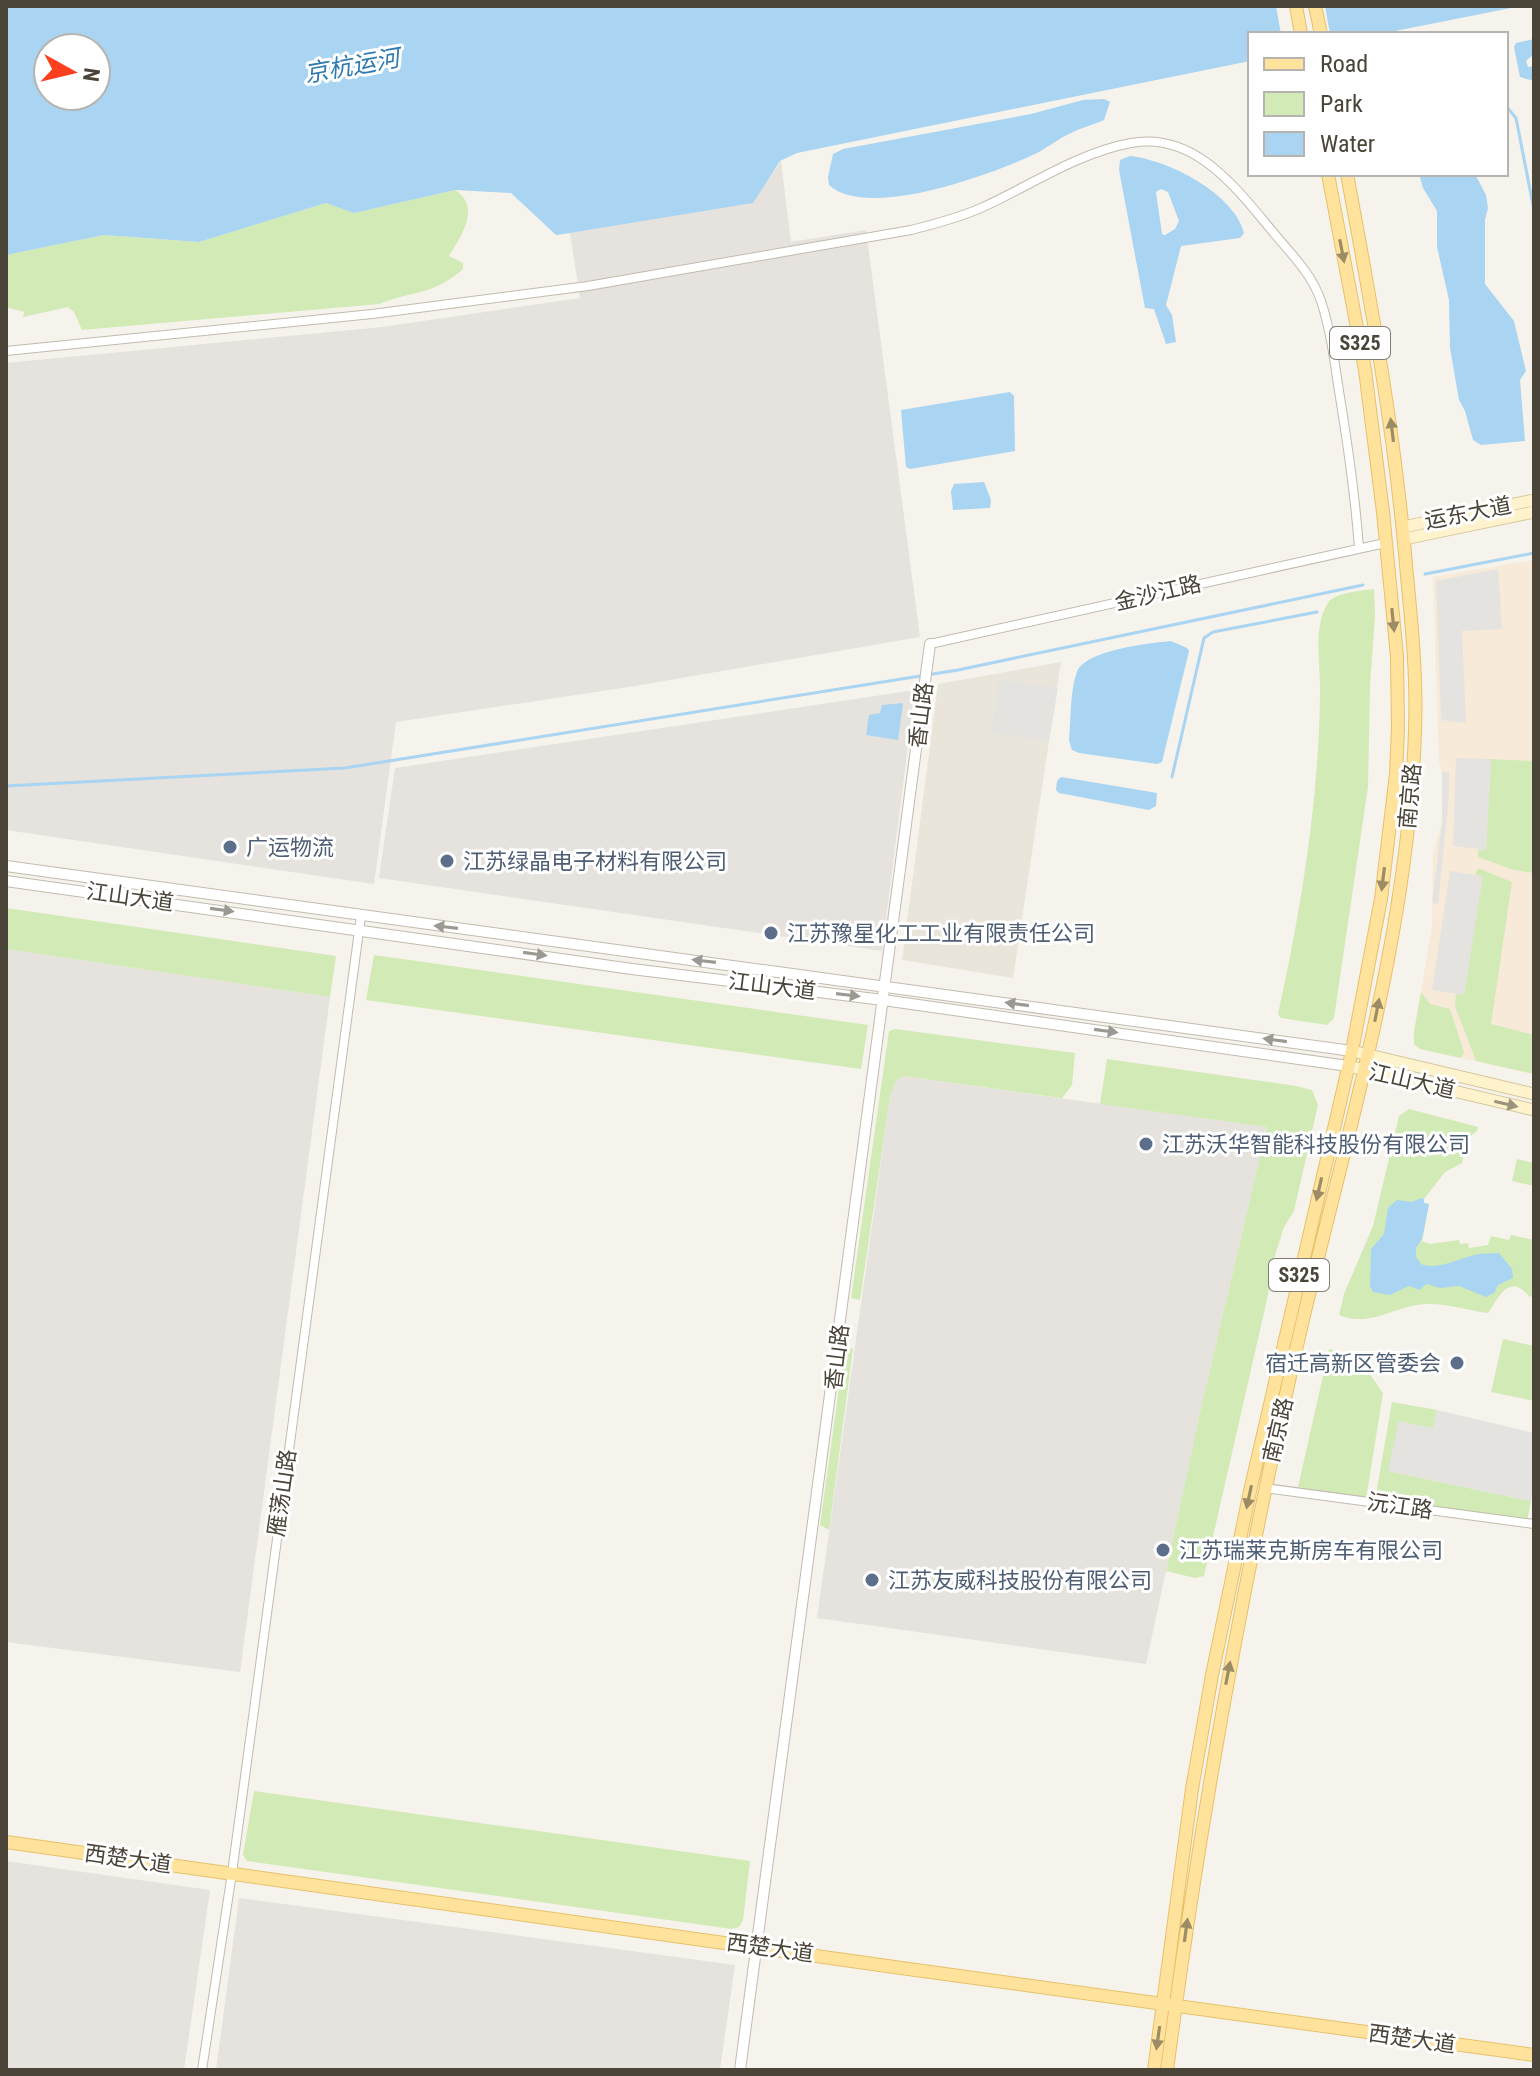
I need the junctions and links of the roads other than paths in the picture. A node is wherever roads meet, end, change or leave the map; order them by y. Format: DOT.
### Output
graph roads {
  1 [pos="1296,6"];
  2 [pos="1315,6"];
  3 [pos="1301,32"];
  4 [pos="1321,32"];
  5 [pos="1328,176"];
  6 [pos="1347,176"];
  7 [pos="6,351"];
  8 [pos="1534,500"];
  9 [pos="1534,512"];
  10 [pos="1404,533"];
  11 [pos="1385,543"];
  12 [pos="1359,548"];
  13 [pos="930,644"];
  14 [pos="6,866"];
  15 [pos="6,881"];
  16 [pos="361,916"];
  17 [pos="358,928"];
  18 [pos="885,985"];
  19 [pos="883,1000"];
  20 [pos="1352,1051"];
  21 [pos="1368,1054"];
  22 [pos="1348,1066"];
  23 [pos="1365,1070"];
  24 [pos="1534,1094"];
  25 [pos="1534,1110"];
  26 [pos="1265,1488"];
  27 [pos="1534,1523"];
  28 [pos="6,1842"];
  29 [pos="232,1873"];
  30 [pos="758,1947"];
  31 [pos="1169,2006"];
  32 [pos="1534,2055"];
  33 [pos="202,2070"];
  34 [pos="740,2070"];
  35 [pos="1154,2070"];
  36 [pos="1167,2070"];
  1 -- 3 [label="main road"];
  2 -- 4 [label="main road"];
  5 -- 11 [label="main road, 南京路 / S325, one-way"];
  10 -- 6 [label="main road, 南京路 / S325, one-way"];
  7 -- 12 [label="street"];
  8 -- 10 [label="main road, 运东大道"];
  9 -- 10 [label="main road, 运东大道"];
  21 -- 10 [label="main road, 南京路 / S325, one-way"];
  11 -- 12 [label="street, 金沙江路"];
  11 -- 20 [label="main road, 南京路 / S325, one-way"];
  12 -- 13 [label="street, 金沙江路"];
  13 -- 18 [label="street, 香山路"];
  14 -- 16 [label="street, 江山大道"];
  15 -- 17 [label="street, 江山大道, one-way"];
  16 -- 17 [label="street, 雁荡山路"];
  18 -- 16 [label="street, 江山大道, one-way"];
  17 -- 19 [label="street, 江山大道, one-way"];
  17 -- 29 [label="street, 雁荡山路"];
  18 -- 19 [label="street, 香山路"];
  20 -- 18 [label="street, 江山大道, one-way"];
  19 -- 22 [label="street, 江山大道, one-way"];
  19 -- 30 [label="street, 香山路"];
  20 -- 21 [label="main road, 江山大道"];
  20 -- 22 [label="main road, 南京路 / S325"];
  21 -- 23 [label="main road, 南京路 / S325"];
  21 -- 24 [label="main road, 江山大道"];
  22 -- 23 [label="main road, 江山大道"];
  22 -- 31 [label="main road, 南京路 / S325, one-way"];
  23 -- 25 [label="main road, 江山大道, one-way"];
  23 -- 26 [label="main road, 南京路 / S325"];
  26 -- 27 [label="street, 沅江路"];
  31 -- 26 [label="main road, 南京路 / S325, one-way"];
  28 -- 29 [label="main road, 西楚大道"];
  29 -- 30 [label="main road, 西楚大道"];
  29 -- 33 [label="street, 雁荡山路"];
  30 -- 31 [label="main road, 西楚大道"];
  30 -- 34 [label="street, 香山路"];
  31 -- 32 [label="main road, 西楚大道"];
  31 -- 35 [label="main road, 南京路 / S325, one-way"];
  31 -- 36 [label="main road, 南京路 / S325"];
}
